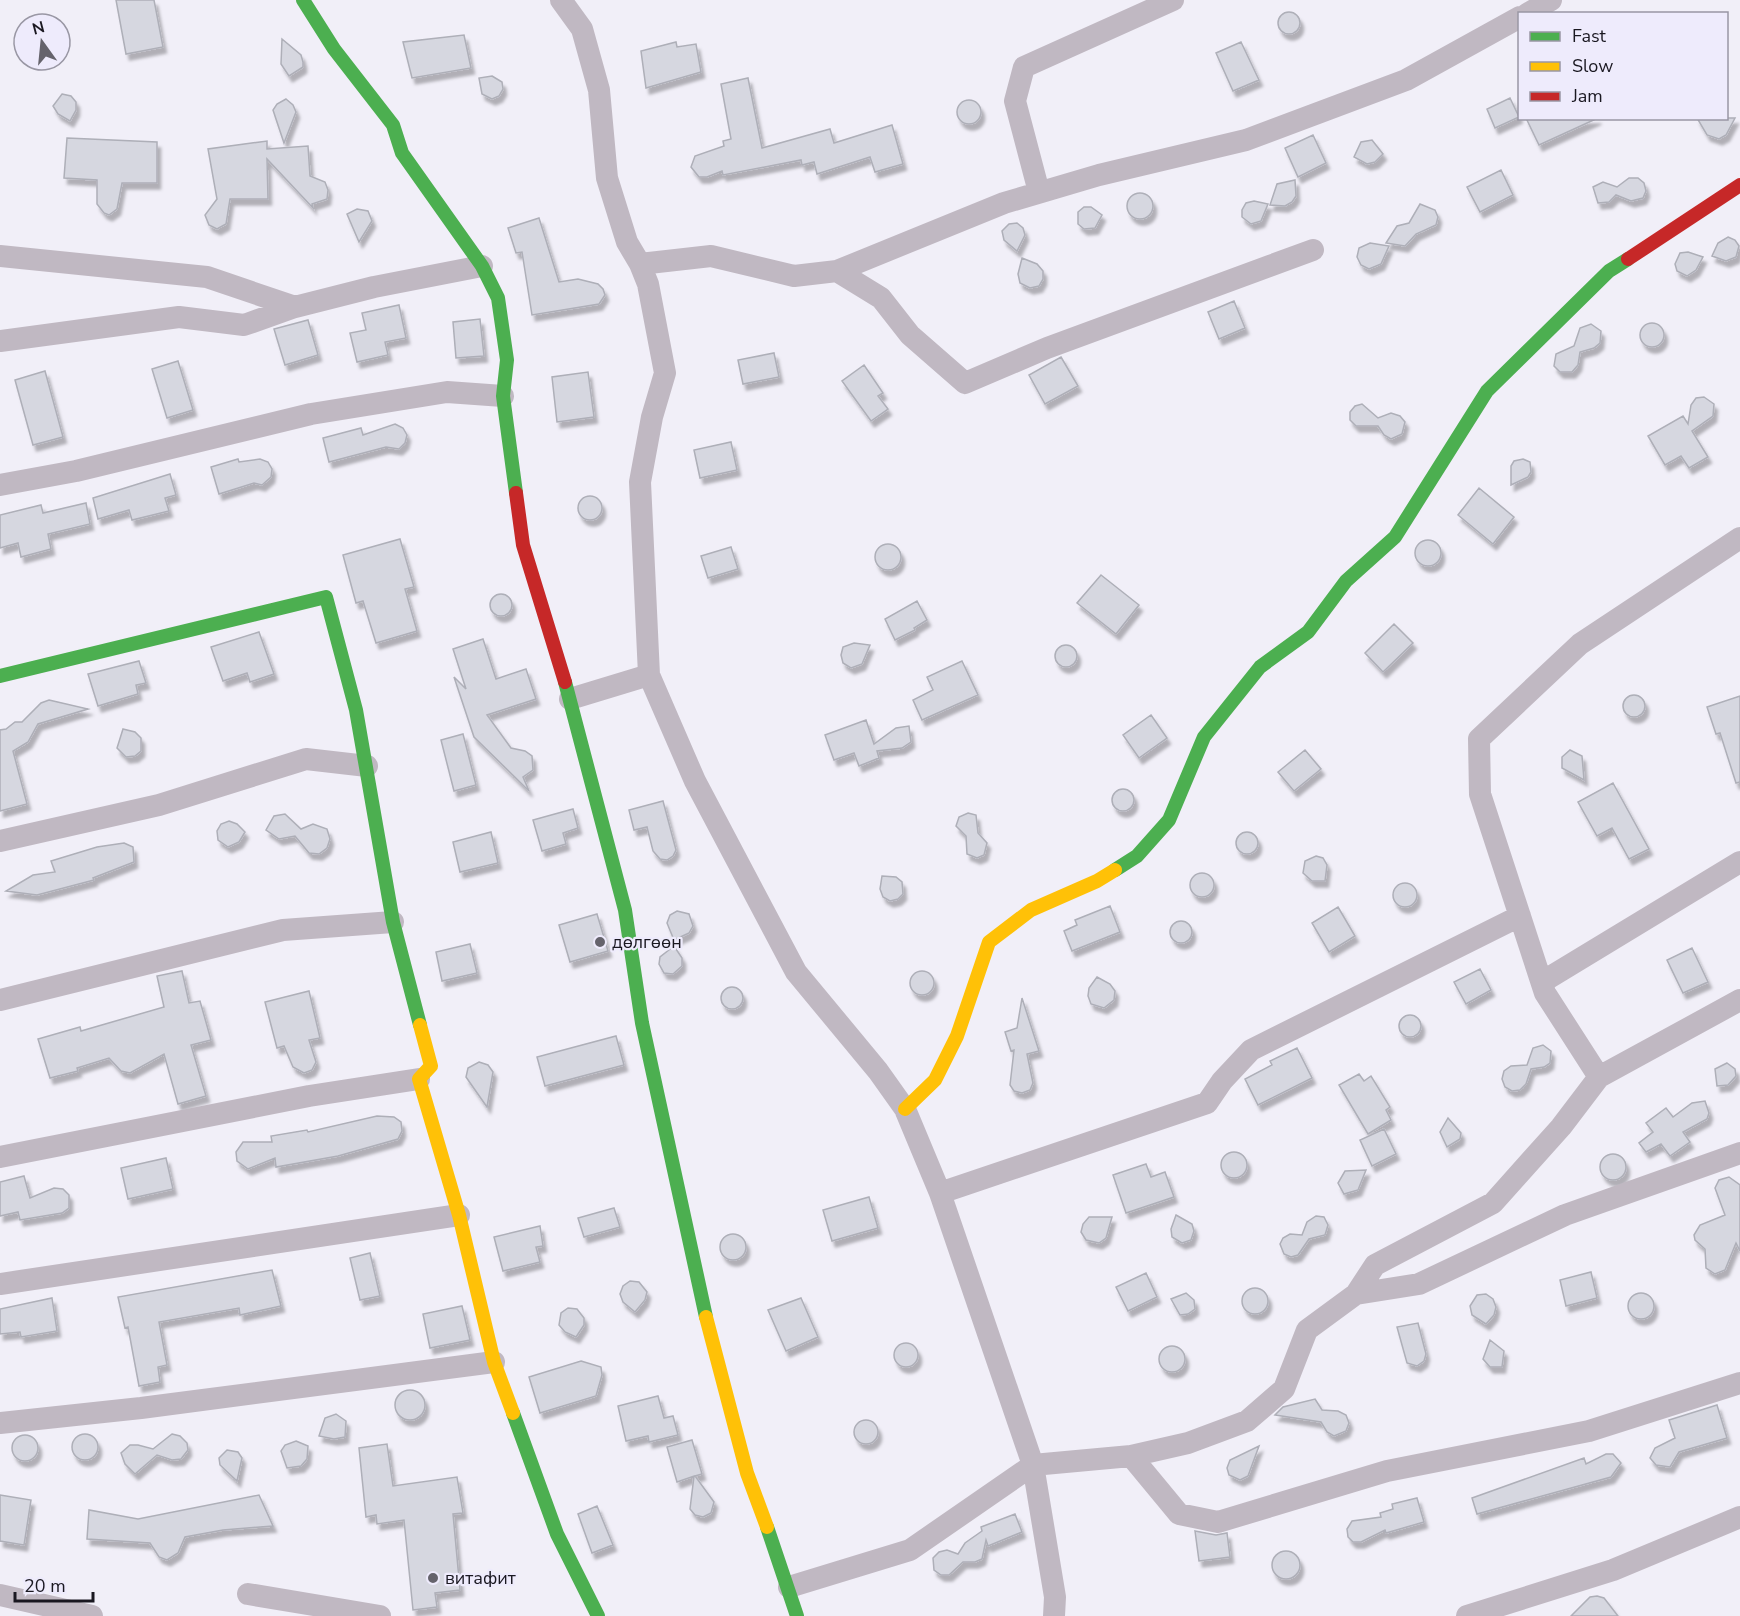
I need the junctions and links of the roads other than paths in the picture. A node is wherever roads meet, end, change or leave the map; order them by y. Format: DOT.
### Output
graph roads {
  1 [pos="303,0"];
  2 [pos="561,0"];
  3 [pos="1173,0"];
  4 [pos="1551,0"];
  5 [pos="1530,12"];
  6 [pos="1518,18"];
  7 [pos="1740,185"];
  8 [pos="1039,192"];
  9 [pos="1313,250"];
  10 [pos="0,256"];
  11 [pos="640,264"];
  12 [pos="482,266"];
  13 [pos="837,271"];
  14 [pos="295,307"];
  15 [pos="0,341"];
  16 [pos="503,396"];
  17 [pos="0,485"];
  18 [pos="1740,538"];
  19 [pos="649,675"];
  20 [pos="0,676"];
  21 [pos="570,699"];
  22 [pos="367,766"];
  23 [pos="0,841"];
  24 [pos="1740,862"];
  25 [pos="1520,916"];
  26 [pos="393,921"];
  27 [pos="1542,982"];
  28 [pos="0,1000"];
  29 [pos="1740,1000"];
  30 [pos="1599,1077"];
  31 [pos="419,1079"];
  32 [pos="905,1109"];
  33 [pos="1740,1153"];
  34 [pos="0,1157"];
  35 [pos="940,1193"];
  36 [pos="459,1215"];
  37 [pos="0,1284"];
  38 [pos="1356,1294"];
  39 [pos="494,1362"];
  40 [pos="1740,1383"];
  41 [pos="0,1423"];
  42 [pos="1131,1456"];
  43 [pos="1033,1465"];
  44 [pos="1740,1517"];
  45 [pos="789,1587"];
  46 [pos="0,1594"];
  47 [pos="248,1594"];
  48 [pos="92,1616"];
  49 [pos="380,1616"];
  50 [pos="598,1616"];
  51 [pos="797,1616"];
  52 [pos="1054,1616"];
  53 [pos="1467,1616"];
  1 -- 12 [label="street"];
  2 -- 11 [label="street"];
  3 -- 8 [label="street"];
  4 -- 5 [label="street"];
  6 -- 8 [label="street"];
  7 -- 32 [label="street"];
  8 -- 13 [label="street"];
  9 -- 13 [label="street"];
  10 -- 14 [label="street"];
  11 -- 13 [label="street"];
  11 -- 19 [label="street"];
  12 -- 14 [label="street"];
  12 -- 16 [label="street"];
  14 -- 15 [label="street"];
  16 -- 17 [label="street"];
  16 -- 21 [label="street"];
  18 -- 25 [label="street"];
  19 -- 21 [label="street"];
  19 -- 32 [label="street"];
  20 -- 22 [label="street"];
  21 -- 45 [label="street"];
  22 -- 23 [label="street"];
  22 -- 26 [label="street"];
  24 -- 27 [label="street"];
  25 -- 27 [label="street"];
  25 -- 35 [label="street"];
  26 -- 28 [label="street"];
  26 -- 31 [label="street"];
  27 -- 30 [label="street"];
  29 -- 30 [label="street"];
  30 -- 38 [label="street"];
  31 -- 34 [label="street"];
  31 -- 36 [label="street"];
  32 -- 35 [label="street"];
  33 -- 38 [label="street"];
  35 -- 43 [label="street"];
  36 -- 37 [label="street"];
  36 -- 39 [label="street"];
  38 -- 42 [label="street"];
  39 -- 41 [label="street"];
  39 -- 50 [label="street"];
  40 -- 42 [label="street"];
  42 -- 43 [label="street"];
  43 -- 45 [label="street"];
  43 -- 52 [label="street"];
  44 -- 53 [label="street"];
  45 -- 51 [label="street"];
  46 -- 48 [label="street"];
  47 -- 49 [label="street"];
}
